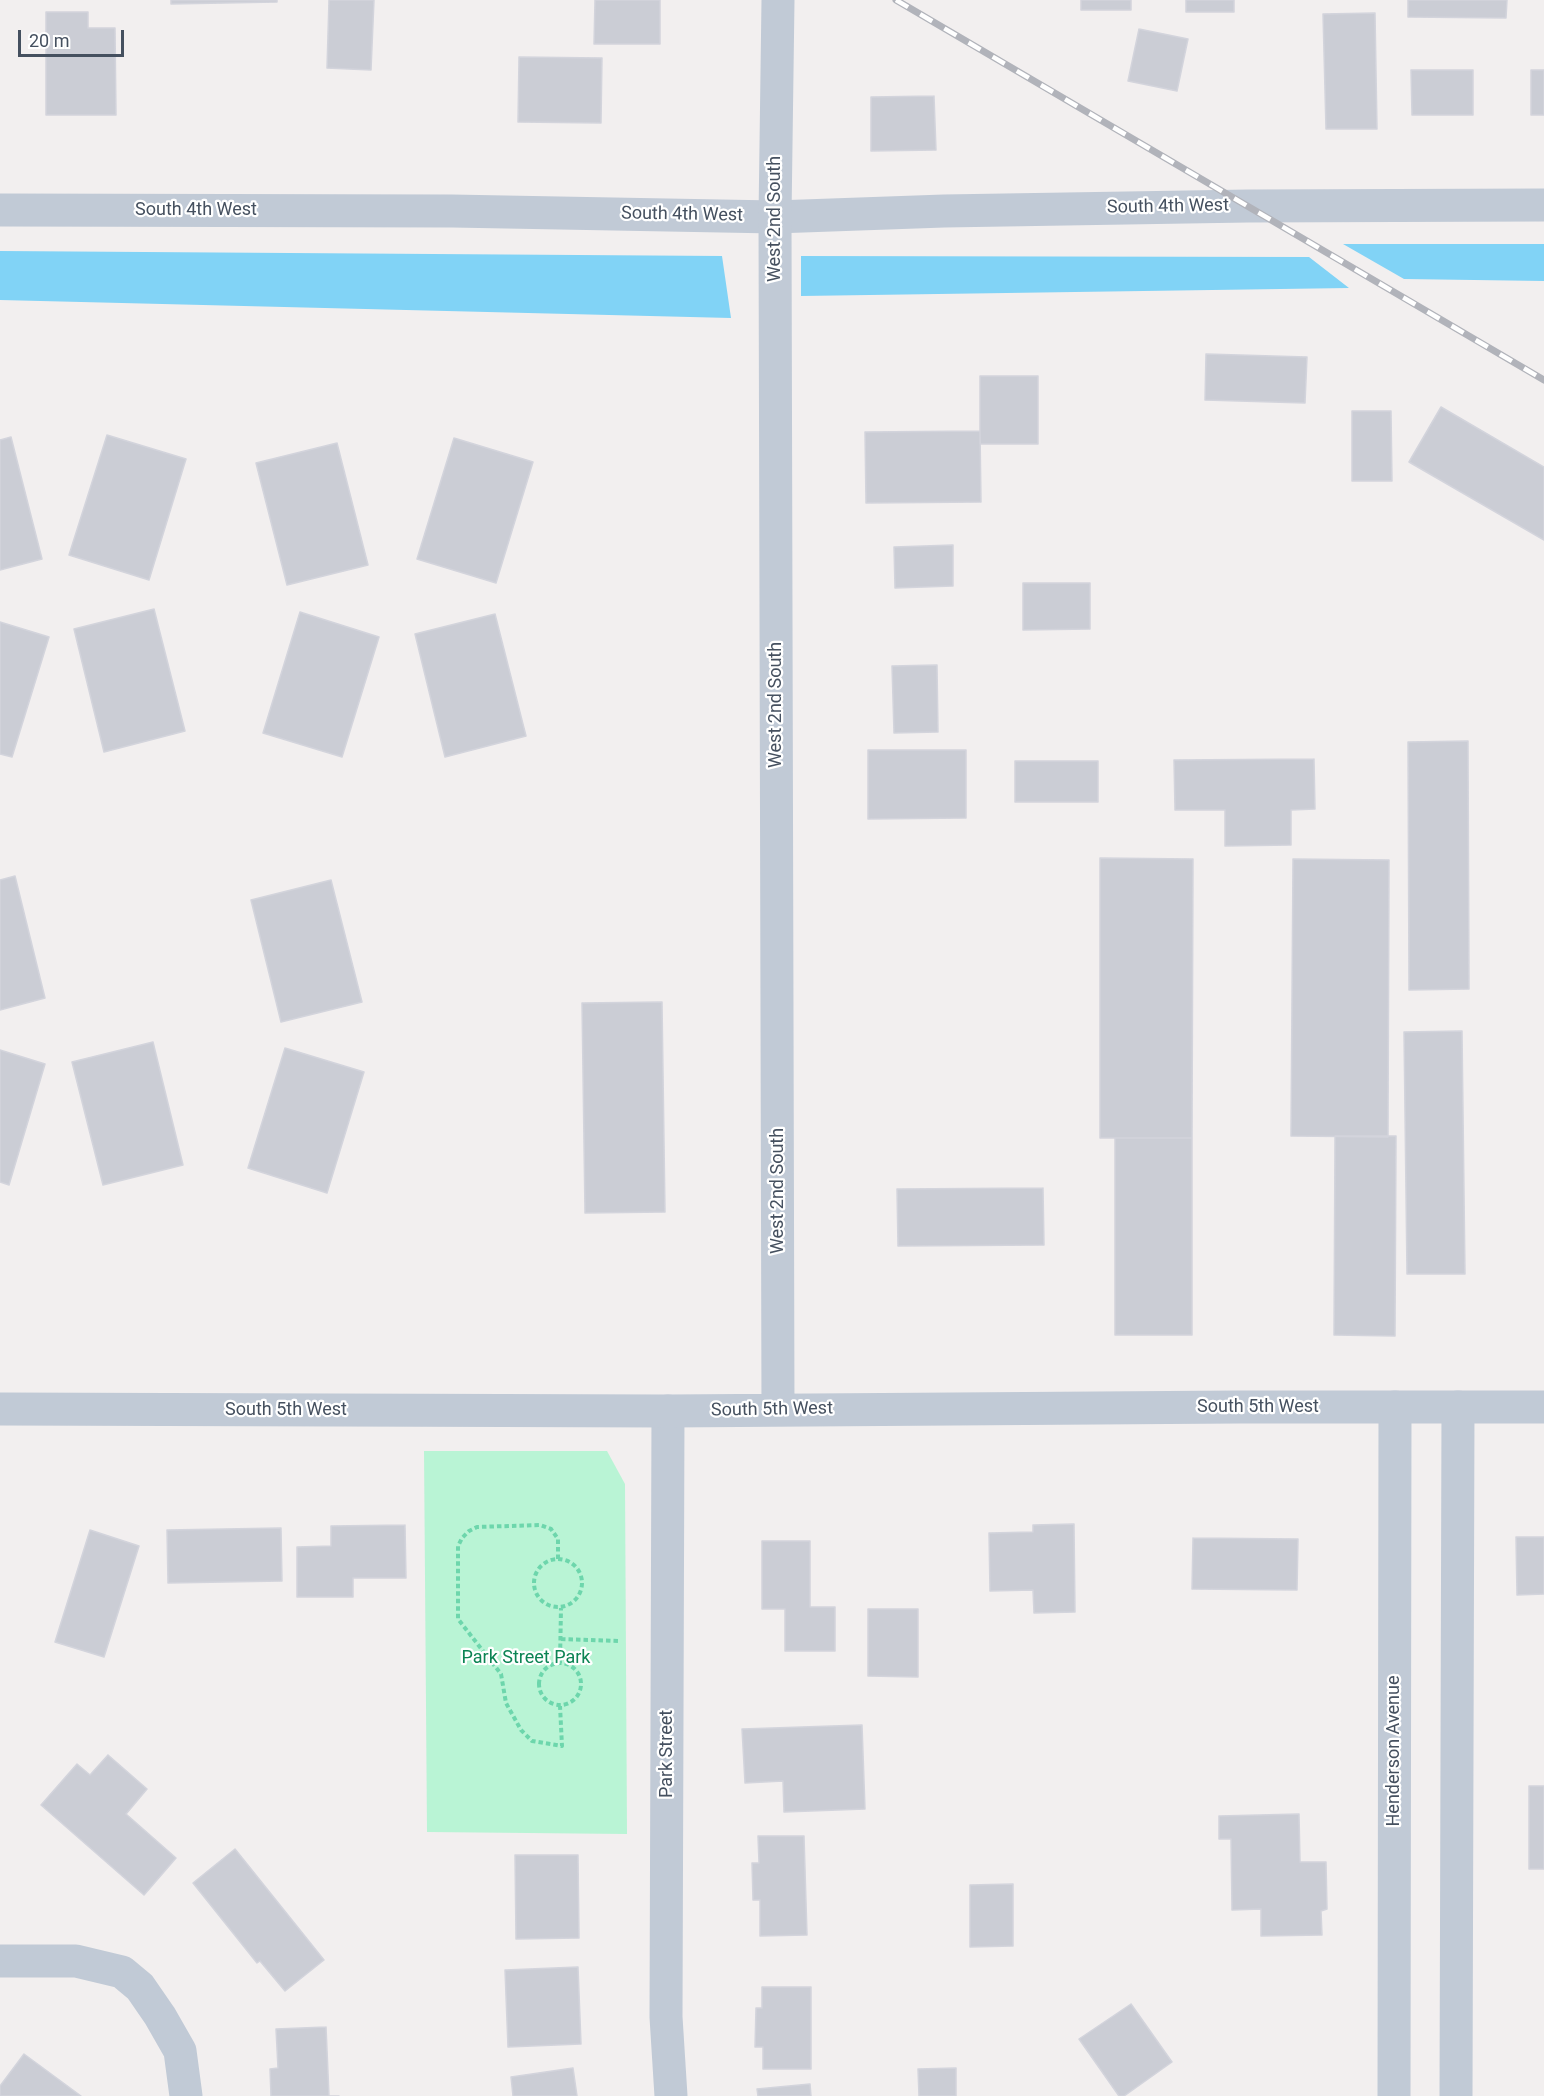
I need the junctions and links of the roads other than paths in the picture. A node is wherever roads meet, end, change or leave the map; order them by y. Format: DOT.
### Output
graph roads {
  1 [pos="778,0"];
  2 [pos="1544,205"];
  3 [pos="0,210"];
  4 [pos="775,217"];
  5 [pos="1395,1407"];
  6 [pos="1458,1407"];
  7 [pos="1544,1407"];
  8 [pos="0,1409"];
  9 [pos="778,1409"];
  10 [pos="668,1411"];
  11 [pos="0,1961"];
  12 [pos="186,2096"];
  13 [pos="671,2096"];
  14 [pos="1394,2096"];
  15 [pos="1456,2096"];
  1 -- 4 [label="street, West 2nd South"];
  2 -- 4 [label="street, South 4th West"];
  3 -- 4 [label="street, South 4th West"];
  4 -- 9 [label="street, West 2nd South"];
  5 -- 6 [label="street, South 5th West"];
  5 -- 9 [label="street, South 5th West"];
  5 -- 14 [label="street, Henderson Avenue"];
  6 -- 7 [label="street, South 5th West"];
  6 -- 15 [label="street"];
  8 -- 10 [label="street, South 5th West"];
  9 -- 10 [label="street, South 5th West"];
  10 -- 13 [label="street, Park Street"];
  11 -- 12 [label="street"];
}
